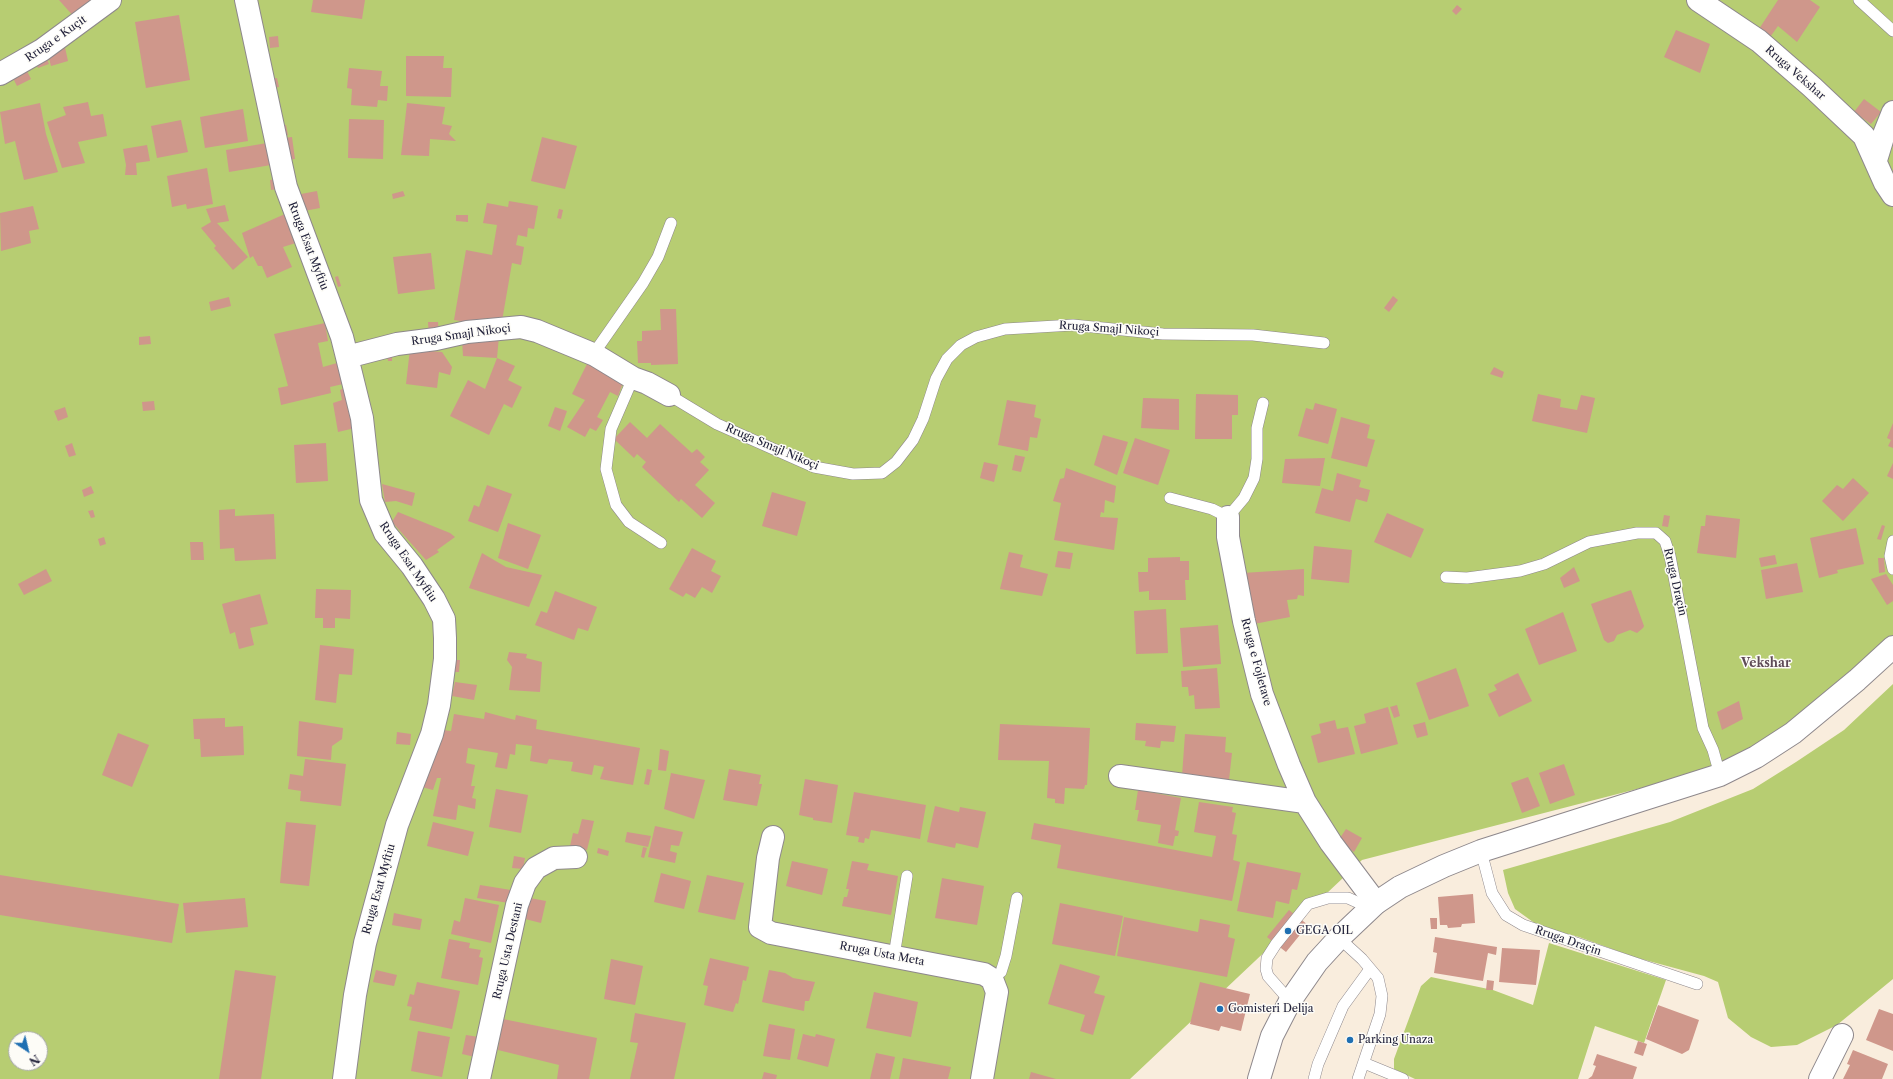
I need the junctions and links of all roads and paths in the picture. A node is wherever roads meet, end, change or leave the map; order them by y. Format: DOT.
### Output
graph roads {
  1 [pos="110,0"];
  2 [pos="246,0"];
  3 [pos="1698,0"];
  4 [pos="1859,0"];
  5 [pos="1893,31"];
  6 [pos="0,74"];
  7 [pos="1893,112"];
  8 [pos="1876,160"];
  9 [pos="1893,195"];
  10 [pos="671,223"];
  11 [pos="1324,343"];
  12 [pos="596,355"];
  13 [pos="347,357"];
  14 [pos="632,378"];
  15 [pos="669,395"];
  16 [pos="1263,403"];
  17 [pos="1170,498"];
  18 [pos="1228,517"];
  19 [pos="1893,541"];
  20 [pos="661,543"];
  21 [pos="1893,569"];
  22 [pos="1446,577"];
  23 [pos="1893,647"];
  24 [pos="1720,775"];
  25 [pos="1120,776"];
  26 [pos="1305,802"];
  27 [pos="773,837"];
  28 [pos="1481,851"];
  29 [pos="576,857"];
  30 [pos="907,876"];
  31 [pos="1017,898"];
  32 [pos="1373,906"];
  33 [pos="1339,938"];
  34 [pos="894,956"];
  35 [pos="1370,969"];
  36 [pos="992,979"];
  37 [pos="1697,984"];
  38 [pos="1290,1001"];
  39 [pos="1842,1035"];
  40 [pos="1364,1063"];
  41 [pos="344,1079"];
  42 [pos="479,1079"];
  43 [pos="982,1079"];
  44 [pos="1258,1079"];
  45 [pos="1314,1079"];
  46 [pos="1358,1079"];
  47 [pos="1403,1079"];
  48 [pos="1820,1079"];
  1 -- 6 [label="street, Rruga e Kuçit"];
  2 -- 13 [label="street, Rruga Esat Myftiu"];
  3 -- 8 [label="street, Rruga Vekshar"];
  4 -- 5 [label="lane"];
  7 -- 8 [label="street"];
  8 -- 9 [label="street, Rruga Vekshar"];
  10 -- 12 [label="lane"];
  11 -- 15 [label="lane, Rruga Smajl Nikoçi"];
  12 -- 13 [label="street, Rruga Smajl Nikoçi"];
  12 -- 14 [label="street, Rruga Smajl Nikoçi"];
  13 -- 41 [label="street, Rruga Esat Myftiu"];
  14 -- 15 [label="street, Rruga Smajl Nikoçi"];
  14 -- 20 [label="lane"];
  16 -- 18 [label="lane"];
  17 -- 18 [label="lane"];
  18 -- 26 [label="street, Rruga e Fojletave"];
  19 -- 21 [label="lane"];
  22 -- 24 [label="lane, Rruga Draçin"];
  23 -- 24 [label="street"];
  24 -- 28 [label="street"];
  25 -- 26 [label="street"];
  26 -- 32 [label="street, Rruga e Fojletave"];
  27 -- 34 [label="street, Rruga Usta Meta"];
  28 -- 32 [label="street"];
  28 -- 37 [label="lane, Rruga Draçin"];
  29 -- 42 [label="street, Rruga Usta Destani"];
  30 -- 34 [label="lane"];
  31 -- 36 [label="lane"];
  32 -- 33 [label="street"];
  32 -- 38 [label="lane"];
  33 -- 35 [label="lane"];
  33 -- 38 [label="street"];
  34 -- 36 [label="street, Rruga Usta Meta"];
  35 -- 40 [label="lane"];
  35 -- 45 [label="lane"];
  36 -- 43 [label="street"];
  38 -- 44 [label="street"];
  39 -- 48 [label="street"];
  40 -- 46 [label="lane"];
  40 -- 47 [label="lane"];
}
